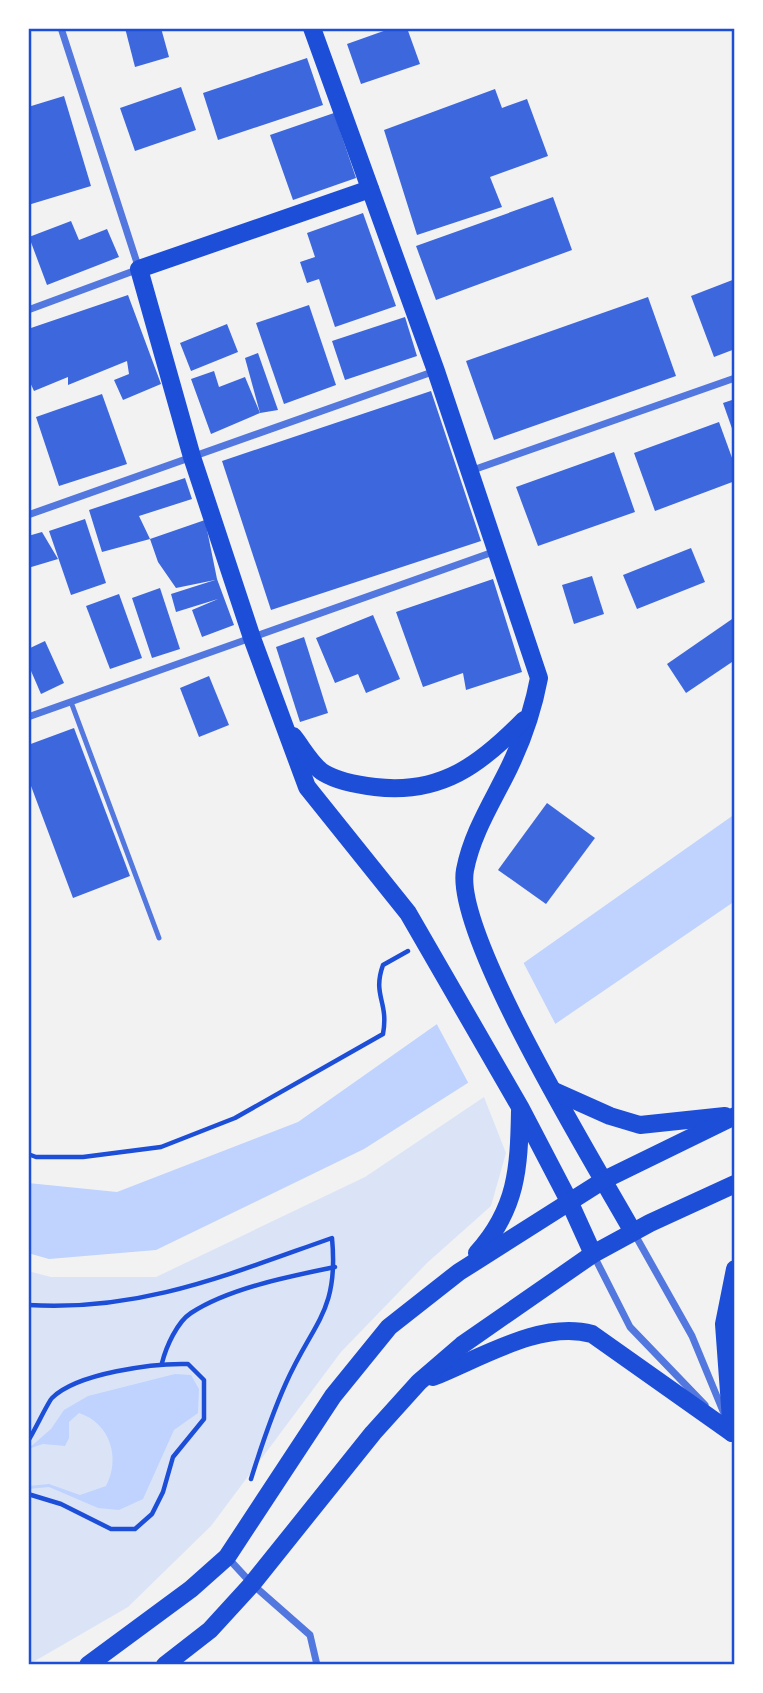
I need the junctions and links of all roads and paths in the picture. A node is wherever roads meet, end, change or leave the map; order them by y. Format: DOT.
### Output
graph roads {
  1 [pos="61,28"];
  2 [pos="312,28"];
  3 [pos="370,189"];
  4 [pos="139,269"];
  5 [pos="28,310"];
  6 [pos="436,371"];
  7 [pos="735,378"];
  8 [pos="192,457"];
  9 [pos="469,471"];
  10 [pos="28,515"];
  11 [pos="496,551"];
  12 [pos="252,638"];
  13 [pos="71,702"];
  14 [pos="533,712"];
  15 [pos="28,717"];
  16 [pos="282,723"];
  17 [pos="159,938"];
  18 [pos="426,942"];
  19 [pos="554,1091"];
  20 [pos="520,1107"];
  21 [pos="735,1116"];
  22 [pos="28,1154"];
  23 [pos="604,1180"];
  24 [pos="735,1184"];
  25 [pos="569,1201"];
  26 [pos="633,1232"];
  27 [pos="593,1255"];
  28 [pos="335,1267"];
  29 [pos="735,1269"];
  30 [pos="459,1272"];
  31 [pos="28,1305"];
  32 [pos="162,1363"];
  33 [pos="419,1382"];
  34 [pos="734,1436"];
  35 [pos="28,1441"];
  36 [pos="248,1488"];
  37 [pos="28,1494"];
  38 [pos="227,1557"];
  39 [pos="252,1584"];
  40 [pos="88,1665"];
  41 [pos="165,1665"];
  42 [pos="317,1665"];
  1 -- 4 [label="street"];
  2 -- 3 [label="main road"];
  3 -- 4 [label="main road"];
  3 -- 6 [label="main road"];
  4 -- 5 [label="street"];
  4 -- 8 [label="main road"];
  6 -- 8 [label="street"];
  6 -- 9 [label="main road"];
  7 -- 9 [label="street"];
  8 -- 10 [label="street"];
  8 -- 12 [label="main road"];
  9 -- 11 [label="main road"];
  11 -- 12 [label="street"];
  11 -- 14 [label="main road"];
  12 -- 13 [label="street"];
  12 -- 16 [label="main road"];
  13 -- 15 [label="street"];
  13 -- 17 [label="lane"];
  14 -- 16 [label="main road"];
  14 -- 19 [label="main road"];
  16 -- 18 [label="main road"];
  18 -- 20 [label="main road"];
  18 -- 22 [label="path"];
  19 -- 21 [label="main road"];
  19 -- 23 [label="main road"];
  20 -- 25 [label="main road"];
  20 -- 30 [label="main road"];
  21 -- 23 [label="main road"];
  23 -- 25 [label="main road"];
  23 -- 26 [label="main road"];
  24 -- 26 [label="main road"];
  25 -- 27 [label="main road"];
  25 -- 30 [label="main road"];
  26 -- 27 [label="main road"];
  26 -- 34 [label="street"];
  27 -- 33 [label="main road"];
  27 -- 34 [label="street"];
  28 -- 31 [label="path"];
  28 -- 32 [label="path"];
  28 -- 36 [label="path"];
  29 -- 34 [label="main road"];
  30 -- 38 [label="main road"];
  32 -- 35 [label="path"];
  32 -- 37 [label="path"];
  33 -- 34 [label="main road"];
  33 -- 39 [label="main road"];
  38 -- 39 [label="street"];
  38 -- 40 [label="main road"];
  39 -- 41 [label="main road"];
  39 -- 42 [label="street"];
}
